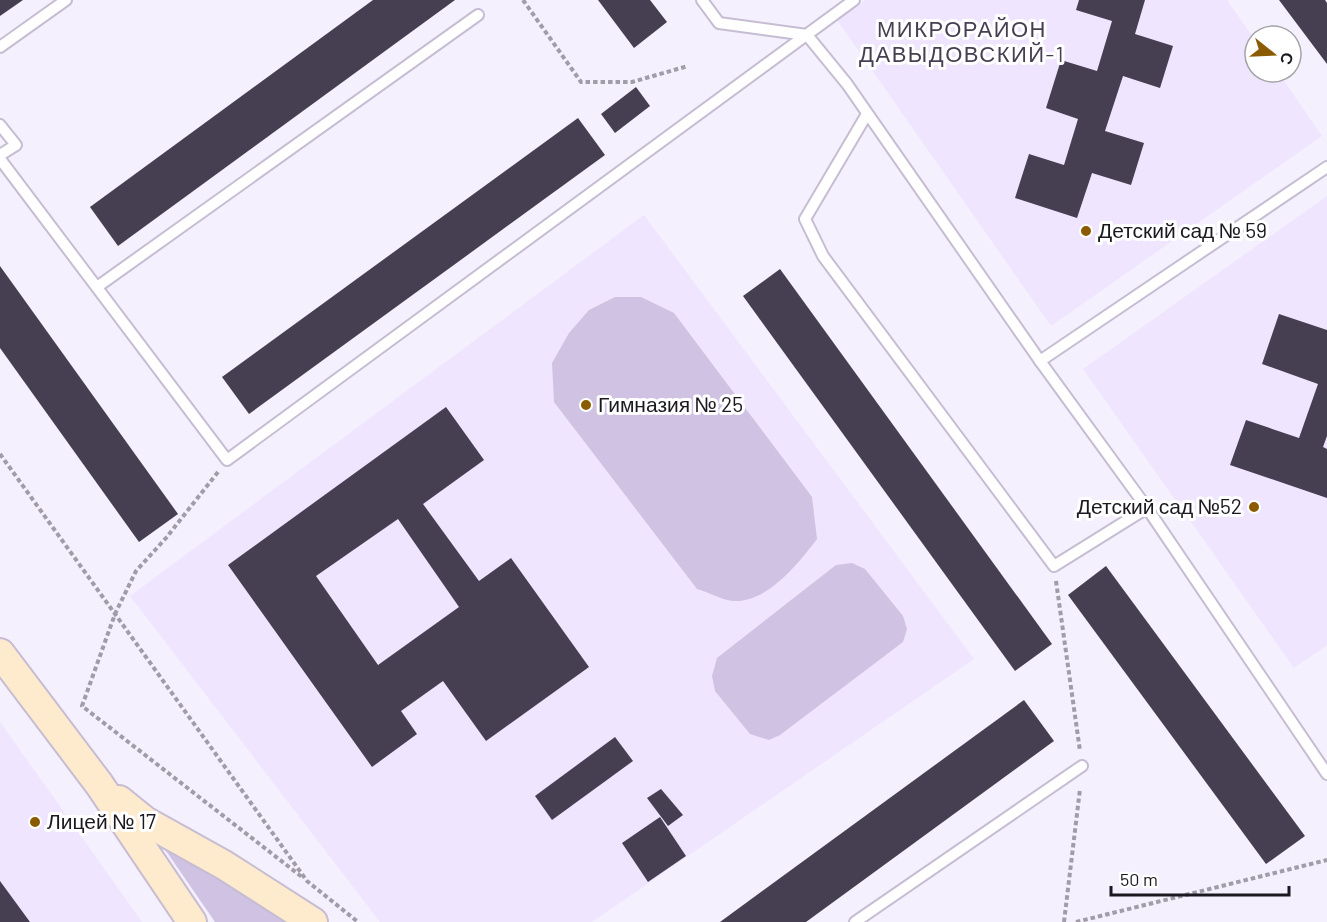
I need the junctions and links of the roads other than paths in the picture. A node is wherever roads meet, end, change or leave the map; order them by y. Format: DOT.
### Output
graph roads {
  1 [pos="66,0"];
  2 [pos="702,0"];
  3 [pos="854,0"];
  4 [pos="478,15"];
  5 [pos="807,35"];
  6 [pos="0,47"];
  7 [pos="867,114"];
  8 [pos="0,125"];
  9 [pos="0,157"];
  10 [pos="1327,167"];
  11 [pos="97,287"];
  12 [pos="1040,361"];
  13 [pos="1147,508"];
  14 [pos="0,653"];
  15 [pos="1082,766"];
  16 [pos="1327,774"];
  17 [pos="99,784"];
  18 [pos="192,922"];
  19 [pos="313,922"];
  20 [pos="855,922"];
  1 -- 6 [label="lane"];
  2 -- 5 [label="lane"];
  3 -- 5 [label="lane"];
  4 -- 11 [label="lane"];
  5 -- 7 [label="lane"];
  5 -- 11 [label="lane"];
  7 -- 12 [label="lane"];
  7 -- 13 [label="lane"];
  8 -- 9 [label="lane"];
  9 -- 11 [label="lane"];
  10 -- 12 [label="lane"];
  12 -- 13 [label="lane"];
  13 -- 16 [label="lane"];
  14 -- 17 [label="street"];
  15 -- 20 [label="lane"];
  17 -- 18 [label="street"];
  17 -- 19 [label="street"];
}
